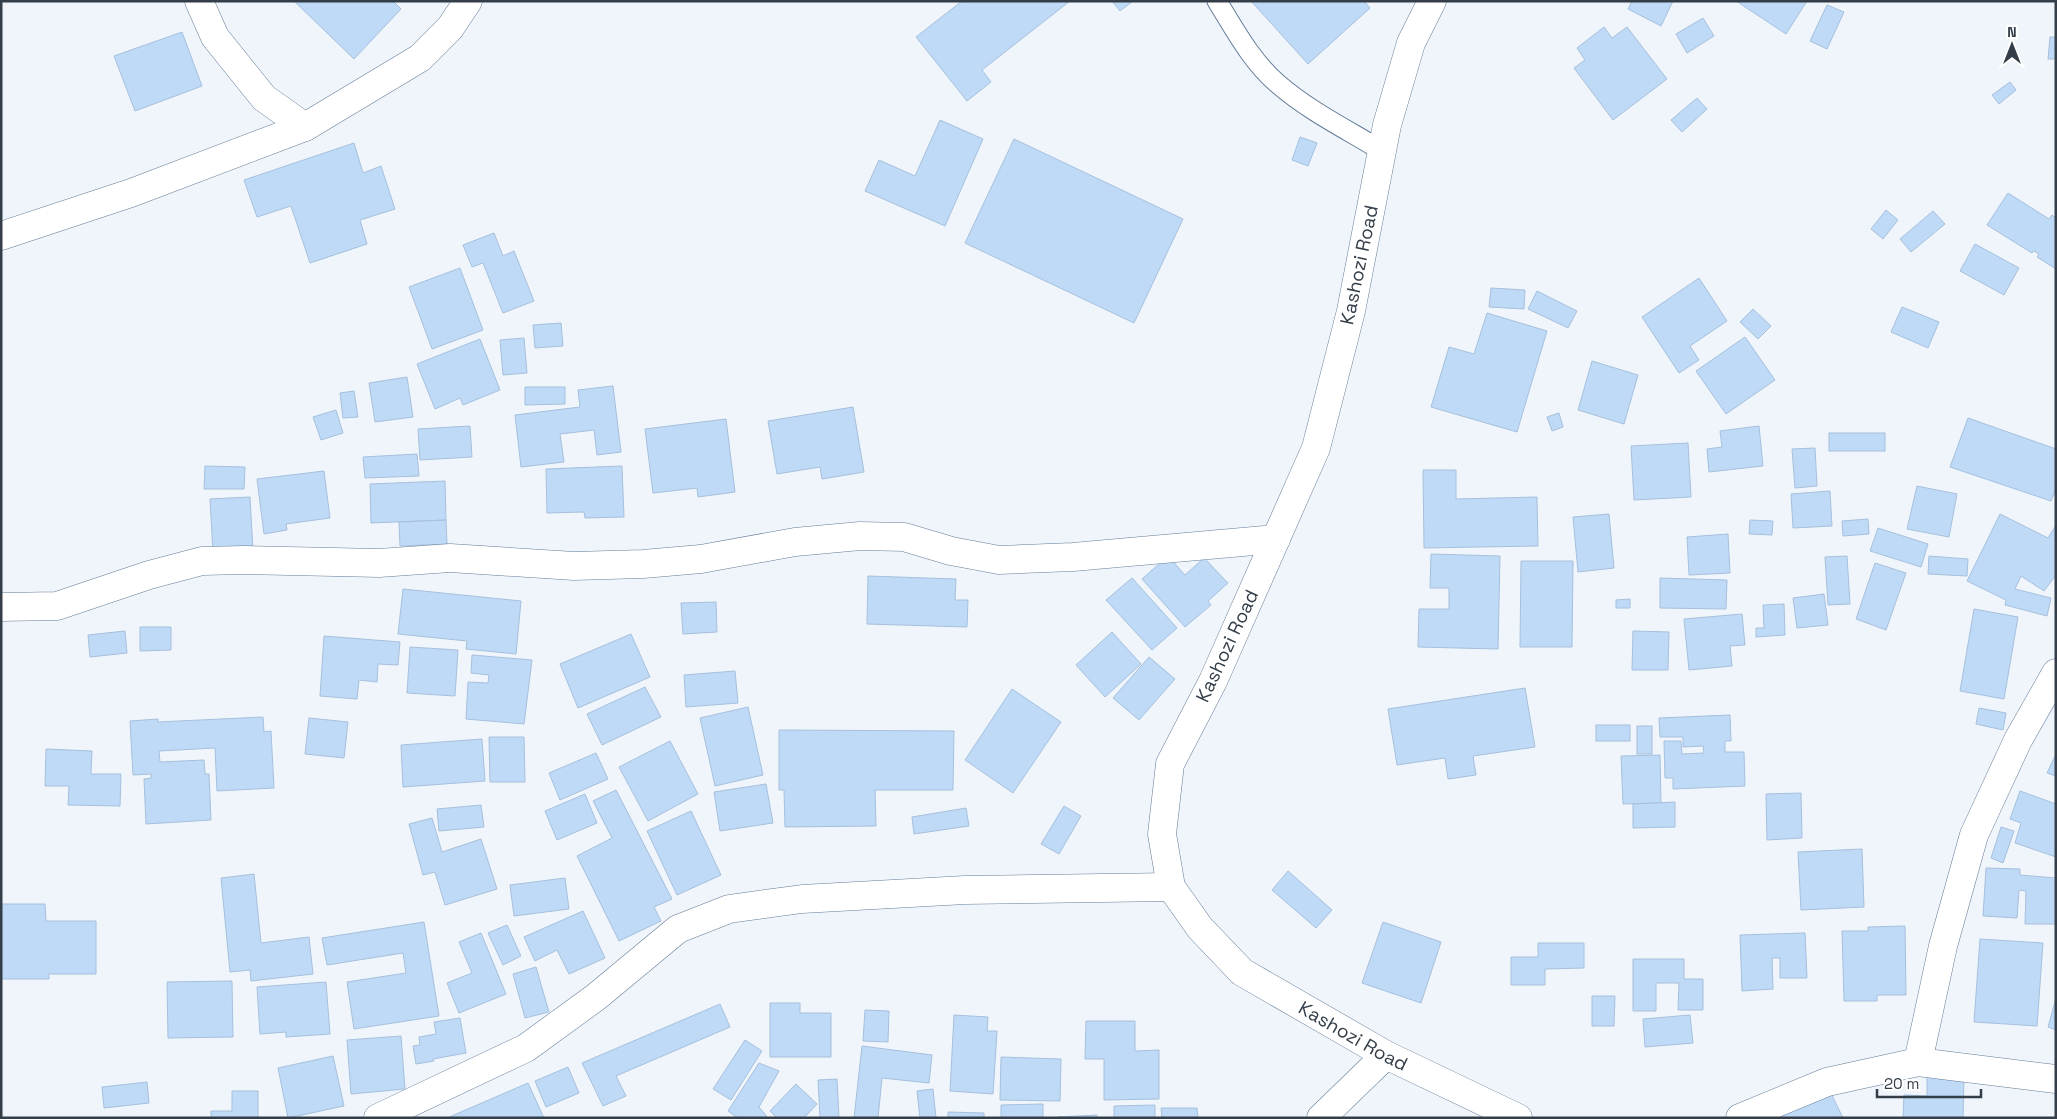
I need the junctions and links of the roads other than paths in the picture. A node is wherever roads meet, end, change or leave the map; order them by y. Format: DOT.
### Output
graph roads {
  1 [pos="199,1"];
  2 [pos="468,1"];
  3 [pos="1217,1"];
  4 [pos="1432,1"];
  5 [pos="305,127"];
  6 [pos="1382,151"];
  7 [pos="1,236"];
  8 [pos="1276,539"];
  9 [pos="1,607"];
  10 [pos="2056,673"];
  11 [pos="1171,887"];
  12 [pos="1386,1055"];
  13 [pos="1918,1062"];
  14 [pos="2056,1080"];
  15 [pos="378,1118"];
  16 [pos="1321,1118"];
  17 [pos="1518,1118"];
  18 [pos="1740,1118"];
  1 -- 5 [label="street"];
  2 -- 5 [label="street"];
  3 -- 6 [label="lane"];
  4 -- 6 [label="street, Kashozi Road"];
  5 -- 7 [label="street"];
  6 -- 8 [label="street, Kashozi Road"];
  8 -- 9 [label="street"];
  8 -- 11 [label="street, Kashozi Road"];
  10 -- 13 [label="street"];
  11 -- 12 [label="street, Kashozi Road"];
  11 -- 15 [label="street"];
  12 -- 16 [label="street"];
  12 -- 17 [label="street, Kashozi Road"];
  13 -- 14 [label="street"];
  13 -- 18 [label="street"];
}
